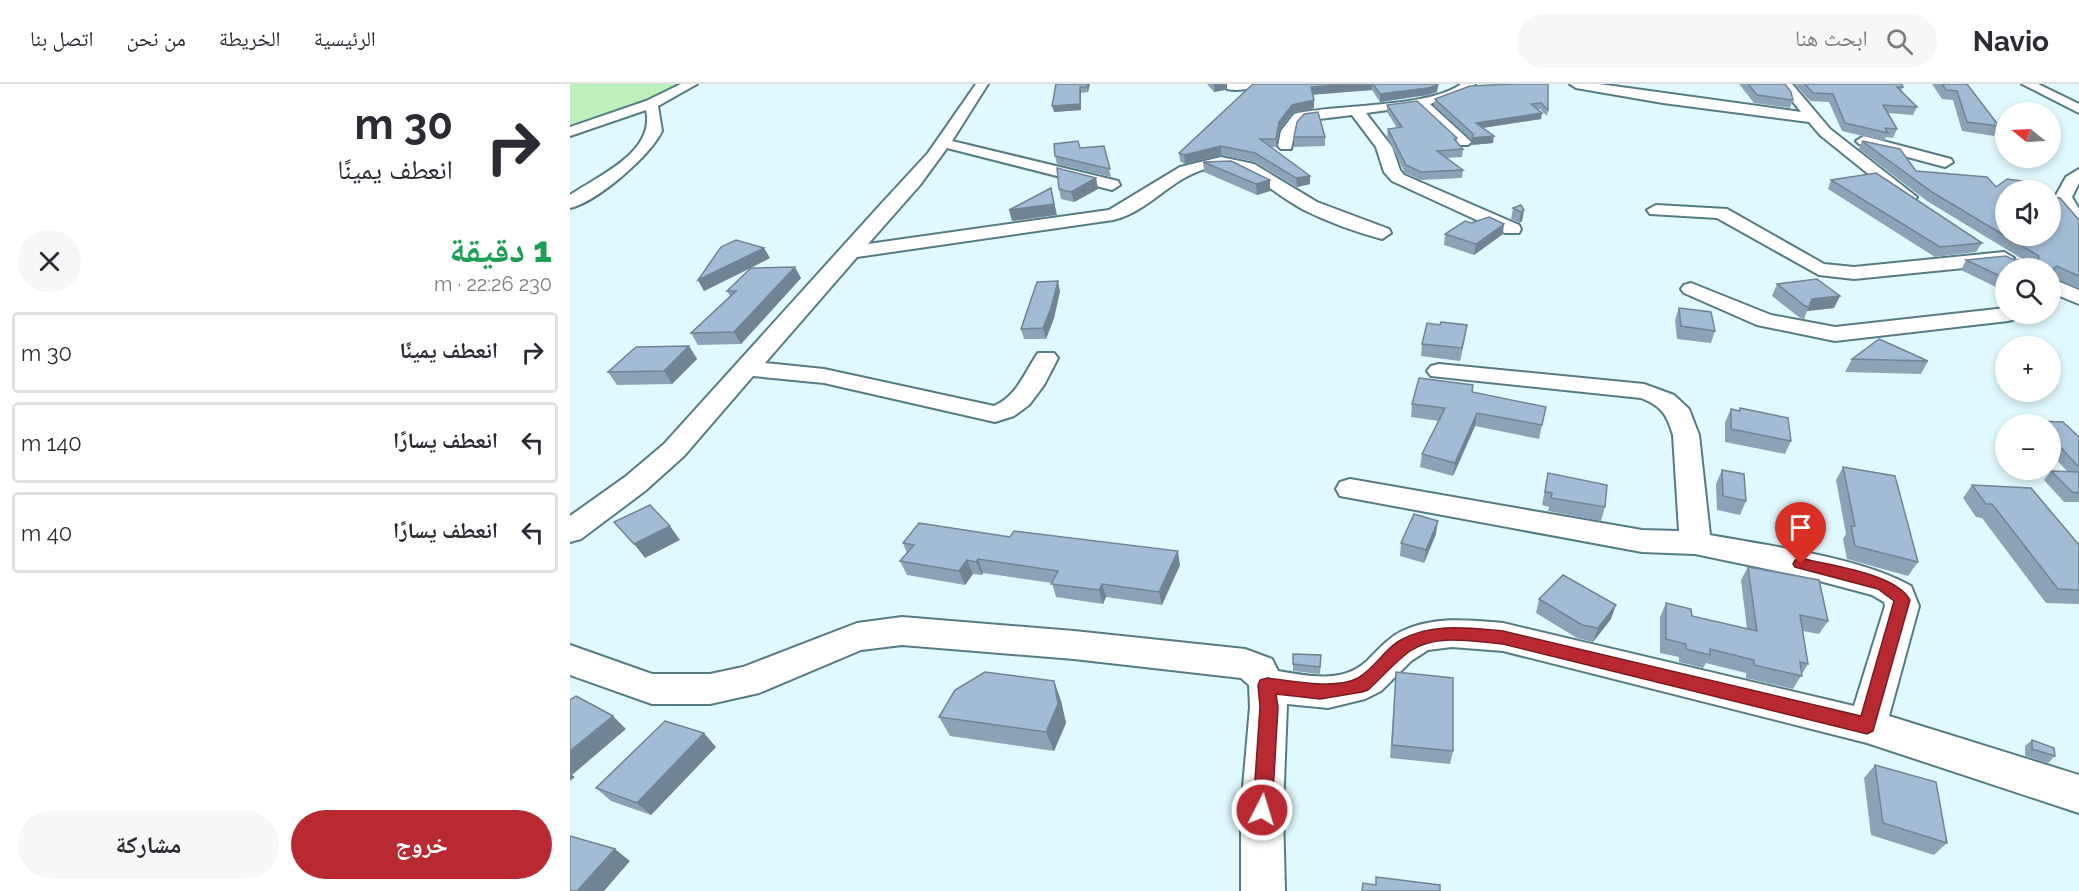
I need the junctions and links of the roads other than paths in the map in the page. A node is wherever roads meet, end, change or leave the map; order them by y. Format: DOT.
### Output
graph roads {
  1 [pos="691,84"];
  2 [pos="982,84"];
  3 [pos="1251,84"];
  4 [pos="1469,84"];
  5 [pos="1576,84"];
  6 [pos="1785,84"];
  7 [pos="2028,84"];
  8 [pos="1232,86"];
  9 [pos="1419,102"];
  10 [pos="651,104"];
  11 [pos="2079,109"];
  12 [pos="1356,110"];
  13 [pos="1812,118"];
  14 [pos="570,132"];
  15 [pos="1829,136"];
  16 [pos="1463,142"];
  17 [pos="943,143"];
  18 [pos="1286,146"];
  19 [pos="1945,162"];
  20 [pos="2079,174"];
  21 [pos="1112,185"];
  22 [pos="570,203"];
  23 [pos="1922,206"];
  24 [pos="1656,210"];
  25 [pos="2079,220"];
  26 [pos="1512,229"];
  27 [pos="1382,233"];
  28 [pos="1984,246"];
  29 [pos="851,252"];
  30 [pos="2004,258"];
  31 [pos="1995,259"];
  32 [pos="1691,289"];
  33 [pos="2061,289"];
  34 [pos="2079,298"];
  35 [pos="2079,305"];
  36 [pos="2061,307"];
  37 [pos="1995,316"];
  38 [pos="1046,358"];
  39 [pos="747,368"];
  40 [pos="1439,371"];
  41 [pos="1350,489"];
  42 [pos="570,531"];
  43 [pos="1695,543"];
  44 [pos="570,660"];
  45 [pos="1267,685"];
  46 [pos="1867,726"];
  47 [pos="2079,794"];
  48 [pos="1263,891"];
  1 -- 10 [label="street"];
  2 -- 17 [label="street"];
  3 -- 8 [label="street"];
  4 -- 9 [label="street"];
  5 -- 13 [label="street"];
  6 -- 13 [label="street"];
  7 -- 11 [label="street"];
  9 -- 12 [label="street"];
  9 -- 16 [label="street"];
  10 -- 14 [label="street"];
  10 -- 22 [label="street"];
  12 -- 18 [label="street"];
  12 -- 26 [label="street"];
  13 -- 15 [label="street"];
  15 -- 19 [label="street"];
  15 -- 23 [label="street"];
  17 -- 21 [label="street"];
  17 -- 29 [label="street"];
  20 -- 25 [label="street"];
  24 -- 31 [label="street"];
  27 -- 29 [label="street"];
  28 -- 30 [label="street"];
  29 -- 39 [label="street"];
  32 -- 37 [label="street"];
  33 -- 34 [label="street"];
  35 -- 36 [label="street"];
  38 -- 39 [label="street"];
  39 -- 42 [label="street"];
  40 -- 43 [label="street"];
  41 -- 43 [label="street"];
  43 -- 46 [label="street"];
  44 -- 45 [label="street"];
  45 -- 46 [label="street"];
  45 -- 48 [label="street"];
  46 -- 47 [label="street"];
}
